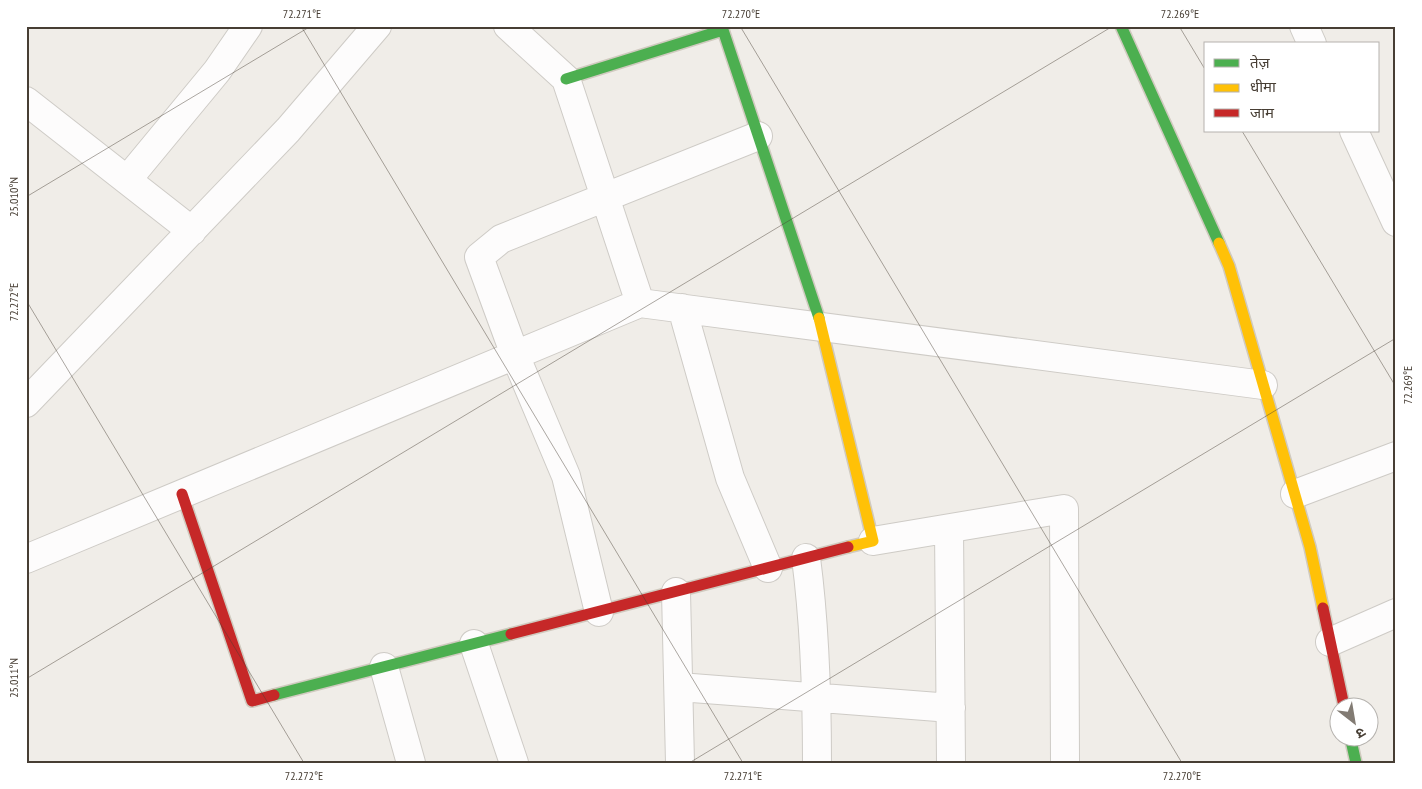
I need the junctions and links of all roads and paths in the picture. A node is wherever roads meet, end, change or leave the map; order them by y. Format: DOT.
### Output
graph roads {
  1 [pos="248,26"];
  2 [pos="377,26"];
  3 [pos="508,26"];
  4 [pos="1121,26"];
  5 [pos="1304,26"];
  6 [pos="722,28"];
  7 [pos="1311,42"];
  8 [pos="566,80"];
  9 [pos="26,101"];
  10 [pos="1354,132"];
  11 [pos="758,136"];
  12 [pos="127,180"];
  13 [pos="605,197"];
  14 [pos="1396,222"];
  15 [pos="192,230"];
  16 [pos="640,303"];
  17 [pos="682,308"];
  18 [pos="822,327"];
  19 [pos="514,355"];
  20 [pos="1263,385"];
  21 [pos="26,404"];
  22 [pos="1396,456"];
  23 [pos="182,494"];
  24 [pos="1295,494"];
  25 [pos="949,528"];
  26 [pos="873,541"];
  27 [pos="806,558"];
  28 [pos="26,559"];
  29 [pos="768,568"];
  30 [pos="676,592"];
  31 [pos="599,612"];
  32 [pos="1396,613"];
  33 [pos="1330,642"];
  34 [pos="474,644"];
  35 [pos="384,667"];
  36 [pos="679,687"];
  37 [pos="1342,696"];
  38 [pos="817,697"];
  39 [pos="951,708"];
  40 [pos="1352,746"];
  41 [pos="411,763"];
  42 [pos="514,763"];
  43 [pos="680,763"];
  44 [pos="817,763"];
  45 [pos="951,763"];
  46 [pos="1065,763"];
  47 [pos="1356,763"];
  1 -- 12 [label="street"];
  2 -- 15 [label="street"];
  3 -- 8 [label="street"];
  4 -- 20 [label="street"];
  5 -- 7 [label="street"];
  6 -- 8 [label="street"];
  6 -- 11 [label="street"];
  8 -- 13 [label="street"];
  9 -- 12 [label="street"];
  10 -- 14 [label="street"];
  11 -- 13 [label="street"];
  11 -- 18 [label="street"];
  12 -- 15 [label="street"];
  13 -- 16 [label="street"];
  13 -- 19 [label="street"];
  15 -- 21 [label="street"];
  16 -- 17 [label="street"];
  16 -- 19 [label="street"];
  17 -- 18 [label="street"];
  17 -- 29 [label="street"];
  18 -- 20 [label="street"];
  18 -- 26 [label="street"];
  19 -- 23 [label="street"];
  19 -- 31 [label="street"];
  20 -- 24 [label="street"];
  22 -- 24 [label="street"];
  23 -- 28 [label="street"];
  23 -- 35 [label="street"];
  24 -- 33 [label="street"];
  25 -- 26 [label="street"];
  25 -- 39 [label="street"];
  25 -- 46 [label="street"];
  26 -- 27 [label="street"];
  27 -- 29 [label="street"];
  27 -- 38 [label="street"];
  29 -- 30 [label="street"];
  30 -- 31 [label="street"];
  30 -- 36 [label="street"];
  31 -- 34 [label="street"];
  32 -- 33 [label="street"];
  33 -- 37 [label="street"];
  34 -- 35 [label="street"];
  34 -- 42 [label="street"];
  35 -- 41 [label="street"];
  36 -- 38 [label="street"];
  36 -- 43 [label="street"];
  38 -- 39 [label="street"];
  38 -- 44 [label="street"];
  39 -- 45 [label="street"];
  40 -- 47 [label="street"];
}
